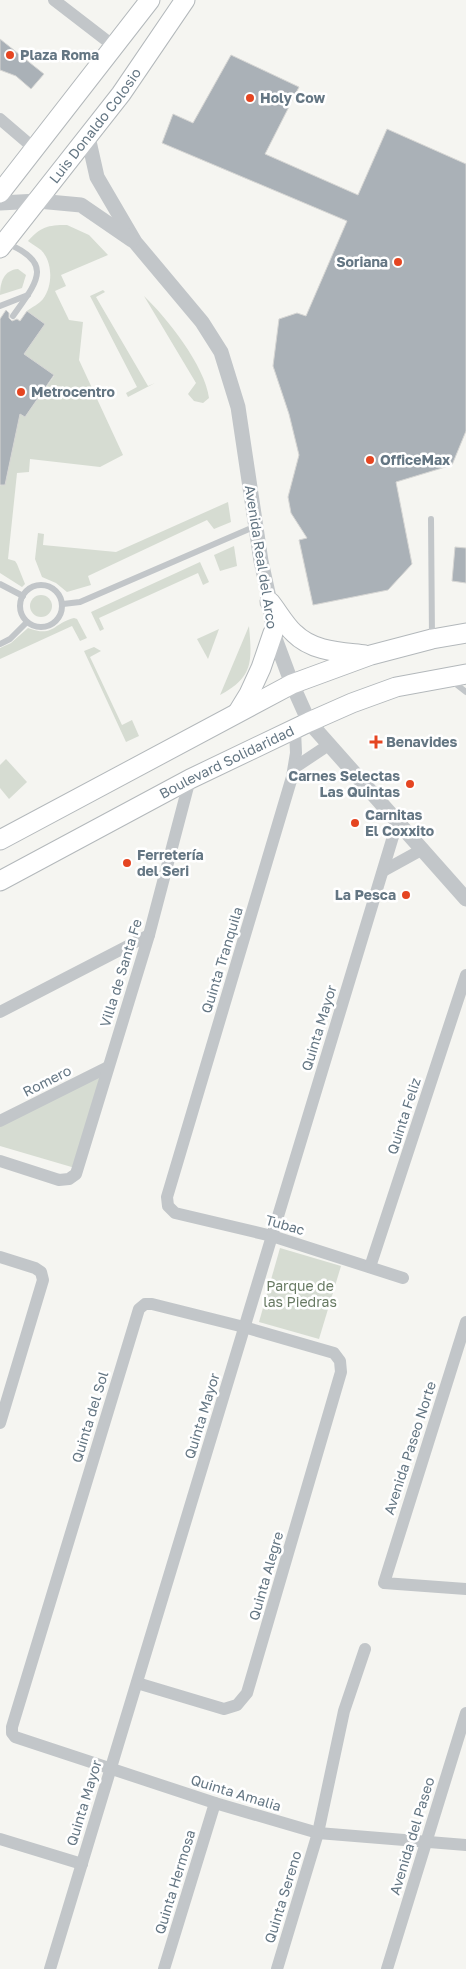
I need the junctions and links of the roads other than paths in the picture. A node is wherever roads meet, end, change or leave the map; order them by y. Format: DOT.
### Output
graph roads {
  1 [pos="54,0"];
  2 [pos="150,0"];
  3 [pos="185,0"];
  4 [pos="115,47"];
  5 [pos="0,119"];
  6 [pos="88,137"];
  7 [pos="36,149"];
  8 [pos="0,193"];
  9 [pos="38,201"];
  10 [pos="0,203"];
  11 [pos="135,242"];
  12 [pos="2,246"];
  13 [pos="29,294"];
  14 [pos="0,306"];
  15 [pos="13,316"];
  16 [pos="432,519"];
  17 [pos="256,525"];
  18 [pos="0,584"];
  19 [pos="23,596"];
  20 [pos="270,602"];
  21 [pos="63,604"];
  22 [pos="27,622"];
  23 [pos="273,633"];
  24 [pos="466,634"];
  25 [pos="432,639"];
  26 [pos="0,644"];
  27 [pos="371,656"];
  28 [pos="466,674"];
  29 [pos="447,677"];
  30 [pos="292,684"];
  31 [pos="466,692"];
  32 [pos="237,713"];
  33 [pos="302,726"];
  34 [pos="330,744"];
  35 [pos="294,768"];
  36 [pos="190,779"];
  37 [pos="398,820"];
  38 [pos="0,840"];
  39 [pos="423,849"];
  40 [pos="382,871"];
  41 [pos="0,881"];
  42 [pos="466,899"];
  43 [pos="149,934"];
  44 [pos="466,974"];
  45 [pos="0,1012"];
  46 [pos="108,1067"];
  47 [pos="0,1122"];
  48 [pos="0,1161"];
  49 [pos="167,1197"];
  50 [pos="272,1236"];
  51 [pos="0,1257"];
  52 [pos="370,1267"];
  53 [pos="403,1278"];
  54 [pos="466,1322"];
  55 [pos="244,1327"];
  56 [pos="334,1353"];
  57 [pos="0,1423"];
  58 [pos="466,1589"];
  59 [pos="365,1649"];
  60 [pos="137,1682"];
  61 [pos="466,1713"];
  62 [pos="12,1728"];
  63 [pos="111,1769"];
  64 [pos="214,1803"];
  65 [pos="318,1833"];
  66 [pos="0,1839"];
  67 [pos="426,1842"];
  68 [pos="466,1845"];
  69 [pos="82,1864"];
  70 [pos="50,1969"];
  71 [pos="164,1969"];
  72 [pos="277,1969"];
  73 [pos="387,1969"];
  1 -- 4 [label="street"];
  2 -- 4 [label="main road"];
  3 -- 6 [label="main road, Luis Donaldo Colosio"];
  4 -- 7 [label="main road"];
  5 -- 7 [label="street"];
  6 -- 9 [label="main road, Luis Donaldo Colosio"];
  6 -- 11 [label="street, Avenida Real del Arco"];
  7 -- 8 [label="main road"];
  9 -- 10 [label="street, Avenida Real del Arco"];
  9 -- 11 [label="street, Avenida Real del Arco"];
  9 -- 12 [label="main road, Luis Donaldo Colosio"];
  11 -- 17 [label="street, Avenida Real del Arco"];
  12 -- 13 [label="lane"];
  13 -- 14 [label="lane"];
  13 -- 15 [label="lane"];
  16 -- 25 [label="lane"];
  17 -- 20 [label="street, Avenida Real del Arco"];
  17 -- 21 [label="lane"];
  18 -- 19 [label="lane"];
  19 -- 21 [label="lane"];
  19 -- 22 [label="lane"];
  20 -- 23 [label="street, Avenida Real del Arco"];
  20 -- 27 [label="main road"];
  21 -- 22 [label="lane"];
  22 -- 26 [label="lane"];
  23 -- 30 [label="street, Avenida Real del Arco"];
  23 -- 32 [label="main road"];
  24 -- 25 [label="main road"];
  25 -- 27 [label="main road"];
  27 -- 30 [label="main road"];
  28 -- 29 [label="main road, Boulevard Solidaridad"];
  29 -- 31 [label="lane"];
  29 -- 33 [label="main road, Boulevard Solidaridad"];
  30 -- 32 [label="main road"];
  30 -- 33 [label="street, Avenida Real del Arco"];
  32 -- 38 [label="main road"];
  33 -- 34 [label="street, Avenida Real del Arco"];
  33 -- 35 [label="street, Quinta Tranquila"];
  33 -- 36 [label="main road, Boulevard Solidaridad"];
  34 -- 35 [label="street"];
  34 -- 37 [label="street, Avenida Real del Arco"];
  35 -- 49 [label="street, Quinta Tranquila"];
  36 -- 41 [label="main road, Boulevard Solidaridad"];
  36 -- 43 [label="street, Villa de Santa Fe"];
  37 -- 39 [label="street, Avenida Real del Arco"];
  37 -- 40 [label="street, Quinta Mayor"];
  39 -- 40 [label="street"];
  39 -- 42 [label="street, Avenida Real del Arco"];
  40 -- 50 [label="street, Quinta Mayor"];
  43 -- 45 [label="street"];
  43 -- 46 [label="street, Villa de Santa Fe"];
  44 -- 52 [label="street, Quinta Feliz"];
  46 -- 47 [label="street, Romero"];
  46 -- 48 [label="street, Villa de Santa Fe"];
  49 -- 50 [label="street, Tubac"];
  50 -- 52 [label="street, Tubac"];
  50 -- 55 [label="street, Quinta Mayor"];
  51 -- 57 [label="street"];
  52 -- 53 [label="street, Tubac"];
  54 -- 58 [label="street, Avenida Paseo Norte"];
  55 -- 56 [label="street, Quinta del Sol"];
  55 -- 60 [label="street, Quinta Mayor"];
  55 -- 62 [label="street, Quinta del Sol"];
  56 -- 60 [label="street, Quinta Alegre"];
  59 -- 65 [label="street"];
  60 -- 63 [label="street, Quinta Mayor"];
  61 -- 67 [label="street, Avenida del Paseo"];
  62 -- 63 [label="street, Quinta Amalia"];
  63 -- 64 [label="street, Quinta Amalia"];
  63 -- 69 [label="street, Quinta Mayor"];
  64 -- 65 [label="street, Quinta Amalia"];
  64 -- 71 [label="street, Quinta Hermosa"];
  65 -- 67 [label="street, Quinta Amalia"];
  65 -- 72 [label="street, Quinta Sereno"];
  66 -- 69 [label="street"];
  67 -- 68 [label="street, Quinta Amalia"];
  67 -- 73 [label="street, Avenida del Paseo"];
  69 -- 70 [label="street, Quinta Mayor"];
}
